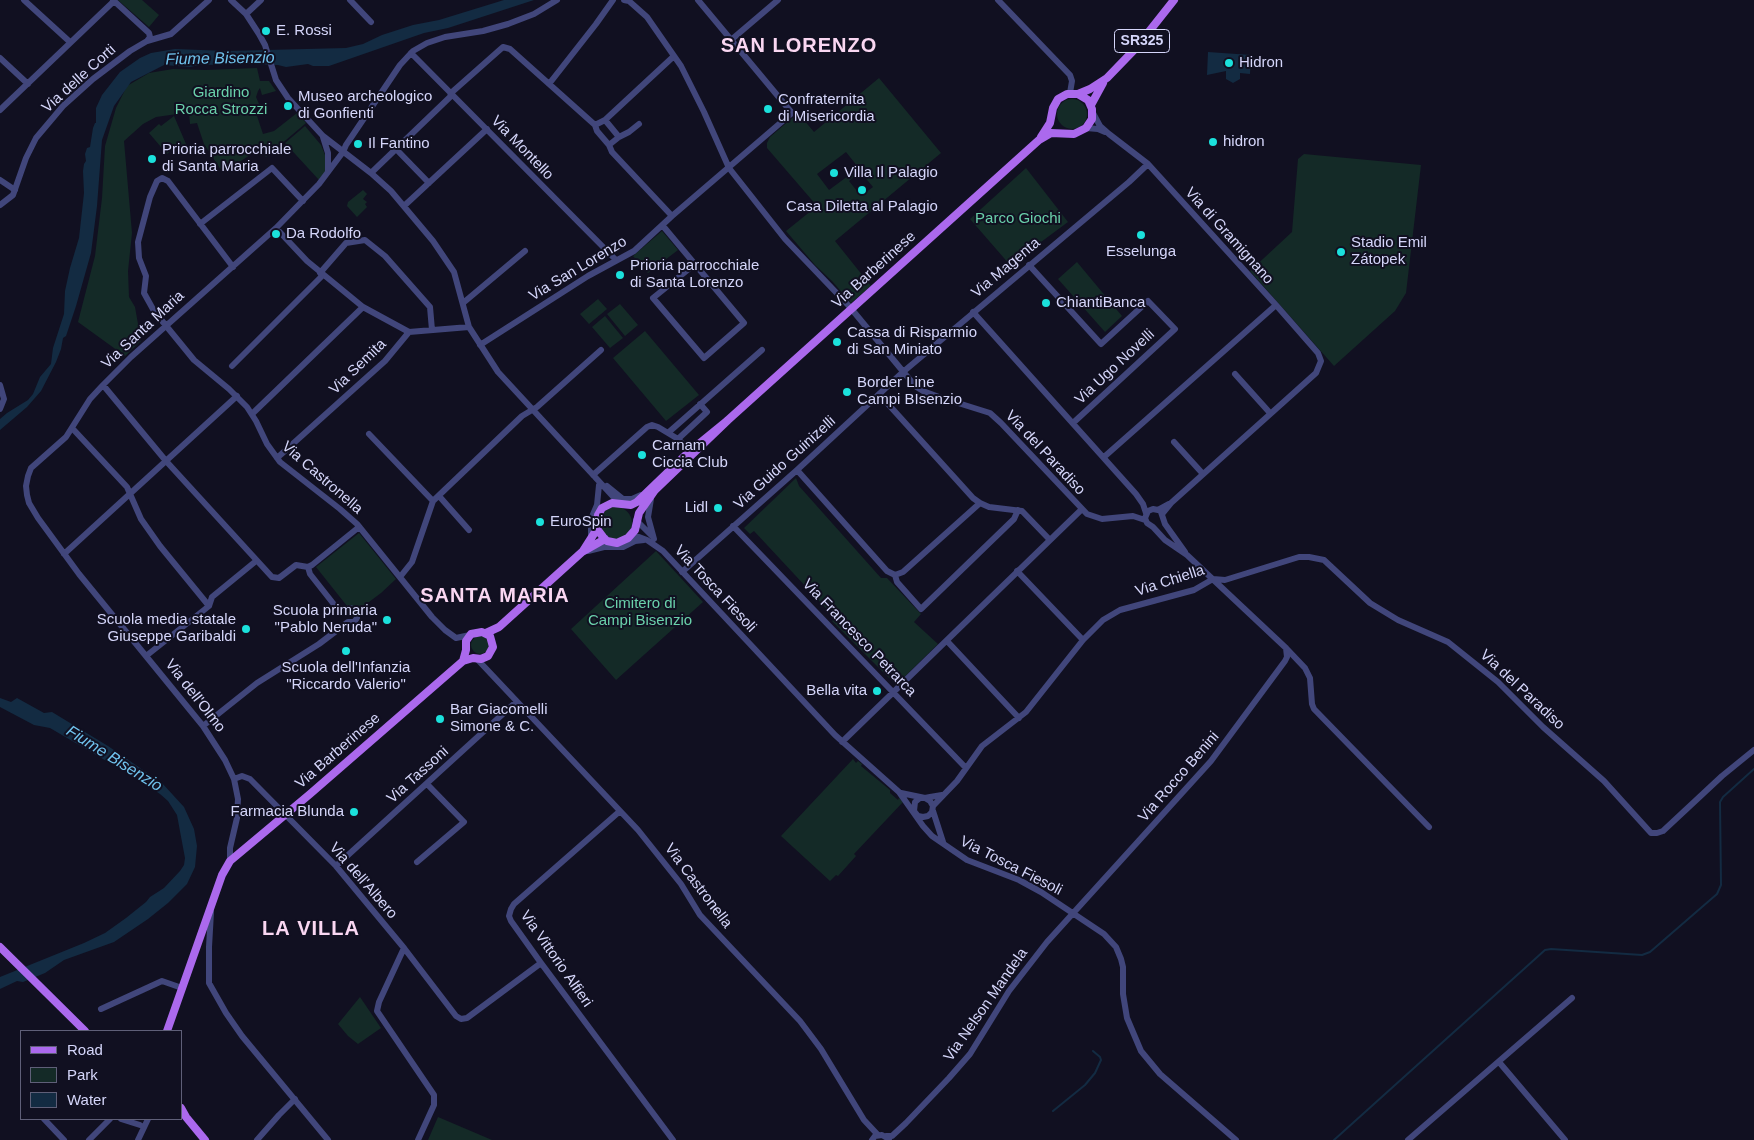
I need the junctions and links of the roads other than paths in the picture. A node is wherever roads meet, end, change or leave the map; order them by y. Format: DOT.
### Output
graph roads {
  1 [pos="24,0"];
  2 [pos="113,0"];
  3 [pos="209,0"];
  4 [pos="231,0"];
  5 [pos="261,0"];
  6 [pos="350,0"];
  7 [pos="557,0"];
  8 [pos="612,0"];
  9 [pos="627,0"];
  10 [pos="698,0"];
  11 [pos="778,0"];
  12 [pos="998,0"];
  13 [pos="1174,0"];
  14 [pos="246,14"];
  15 [pos="371,22"];
  16 [pos="731,40"];
  17 [pos="147,41"];
  18 [pos="70,42"];
  19 [pos="411,53"];
  20 [pos="674,56"];
  21 [pos="0,58"];
  22 [pos="1107,78"];
  23 [pos="28,84"];
  24 [pos="549,84"];
  25 [pos="451,93"];
  26 [pos="1074,93"];
  27 [pos="1091,105"];
  28 [pos="0,110"];
  29 [pos="1093,113"];
  30 [pos="1052,116"];
  31 [pos="604,120"];
  32 [pos="639,124"];
  33 [pos="595,125"];
  34 [pos="1086,128"];
  35 [pos="487,129"];
  36 [pos="1065,132"];
  37 [pos="1108,134"];
  38 [pos="323,136"];
  39 [pos="619,137"];
  40 [pos="1039,140"];
  41 [pos="609,145"];
  42 [pos="396,149"];
  43 [pos="343,152"];
  44 [pos="1148,164"];
  45 [pos="729,168"];
  46 [pos="328,173"];
  47 [pos="371,173"];
  48 [pos="0,180"];
  49 [pos="429,183"];
  50 [pos="15,190"];
  51 [pos="303,201"];
  52 [pos="0,205"];
  53 [pos="404,206"];
  54 [pos="672,216"];
  55 [pos="200,224"];
  56 [pos="663,226"];
  57 [pos="276,228"];
  58 [pos="525,252"];
  59 [pos="616,260"];
  60 [pos="695,264"];
  61 [pos="1029,265"];
  62 [pos="233,267"];
  63 [pos="322,274"];
  64 [pos="462,303"];
  65 [pos="1276,305"];
  66 [pos="363,307"];
  67 [pos="852,309"];
  68 [pos="973,312"];
  69 [pos="166,326"];
  70 [pos="469,327"];
  71 [pos="432,330"];
  72 [pos="409,332"];
  73 [pos="480,345"];
  74 [pos="601,350"];
  75 [pos="762,350"];
  76 [pos="232,366"];
  77 [pos="903,372"];
  78 [pos="1235,374"];
  79 [pos="0,385"];
  80 [pos="103,385"];
  81 [pos="879,394"];
  82 [pos="238,396"];
  83 [pos="700,404"];
  84 [pos="0,409"];
  85 [pos="532,410"];
  86 [pos="1270,413"];
  87 [pos="252,414"];
  88 [pos="728,420"];
  89 [pos="1073,423"];
  90 [pos="72,428"];
  91 [pos="668,432"];
  92 [pos="369,434"];
  93 [pos="678,439"];
  94 [pos="1174,442"];
  95 [pos="690,451"];
  96 [pos="1104,457"];
  97 [pos="277,458"];
  98 [pos="166,461"];
  99 [pos="797,470"];
  100 [pos="1203,474"];
  101 [pos="597,480"];
  102 [pos="653,489"];
  103 [pos="130,494"];
  104 [pos="27,495"];
  105 [pos="439,496"];
  106 [pos="433,501"];
  107 [pos="980,503"];
  108 [pos="622,504"];
  109 [pos="602,508"];
  110 [pos="1018,510"];
  111 [pos="1081,510"];
  112 [pos="1161,514"];
  113 [pos="1146,516"];
  114 [pos="636,520"];
  115 [pos="733,526"];
  116 [pos="359,527"];
  117 [pos="1153,527"];
  118 [pos="597,529"];
  119 [pos="469,530"];
  120 [pos="630,536"];
  121 [pos="591,538"];
  122 [pos="605,539"];
  123 [pos="651,539"];
  124 [pos="1050,540"];
  125 [pos="582,552"];
  126 [pos="64,554"];
  127 [pos="1187,555"];
  128 [pos="256,561"];
  129 [pos="412,562"];
  130 [pos="308,567"];
  131 [pos="1018,571"];
  132 [pos="682,572"];
  133 [pos="895,575"];
  134 [pos="400,578"];
  135 [pos="1213,579"];
  136 [pos="408,587"];
  137 [pos="209,606"];
  138 [pos="344,612"];
  139 [pos="348,622"];
  140 [pos="499,627"];
  141 [pos="486,633"];
  142 [pos="470,636"];
  143 [pos="492,640"];
  144 [pos="1083,640"];
  145 [pos="947,641"];
  146 [pos="1286,648"];
  147 [pos="466,650"];
  148 [pos="146,656"];
  149 [pos="487,657"];
  150 [pos="475,658"];
  151 [pos="463,661"];
  152 [pos="486,669"];
  153 [pos="893,692"];
  154 [pos="516,702"];
  155 [pos="1019,718"];
  156 [pos="203,726"];
  157 [pos="842,742"];
  158 [pos="1754,750"];
  159 [pos="966,768"];
  160 [pos="234,779"];
  161 [pos="427,784"];
  162 [pos="900,793"];
  163 [pos="942,795"];
  164 [pos="925,798"];
  165 [pos="933,808"];
  166 [pos="620,811"];
  167 [pos="915,813"];
  168 [pos="286,814"];
  169 [pos="1429,827"];
  170 [pos="943,844"];
  171 [pos="230,861"];
  172 [pos="416,862"];
  173 [pos="336,866"];
  174 [pos="211,907"];
  175 [pos="1074,913"];
  176 [pos="199,944"];
  177 [pos="209,947"];
  178 [pos="1,948"];
  179 [pos="404,948"];
  180 [pos="541,963"];
  181 [pos="182,988"];
  182 [pos="1572,998"];
  183 [pos="101,1009"];
  184 [pos="84,1030"];
  185 [pos="167,1030"];
  186 [pos="1499,1062"];
  187 [pos="296,1099"];
  188 [pos="184,1115"];
  189 [pos="45,1120"];
  190 [pos="109,1120"];
  191 [pos="128,1120"];
  192 [pos="147,1120"];
  193 [pos="141,1122"];
  194 [pos="874,1136"];
  195 [pos="889,1139"];
  196 [pos="64,1140"];
  197 [pos="89,1140"];
  198 [pos="137,1140"];
  199 [pos="205,1140"];
  200 [pos="257,1140"];
  201 [pos="328,1140"];
  202 [pos="418,1140"];
  203 [pos="674,1140"];
  204 [pos="1236,1140"];
  205 [pos="1408,1140"];
  206 [pos="1565,1140"];
  1 -- 18 [label="street"];
  2 -- 17 [label="street"];
  2 -- 18 [label="street"];
  3 -- 17 [label="street, Via delle Corti"];
  4 -- 14 [label="street"];
  5 -- 14 [label="street"];
  6 -- 15 [label="street"];
  7 -- 19 [label="street"];
  8 -- 24 [label="street"];
  9 -- 20 [label="street, Via del Paradiso"];
  10 -- 16 [label="street"];
  11 -- 16 [label="street"];
  12 -- 26 [label="street"];
  13 -- 22 [label="main road, Via Barberinese / SR325"];
  14 -- 38 [label="street"];
  16 -- 45 [label="street, Via San Lorenzo"];
  17 -- 50 [label="street, Via delle Corti"];
  18 -- 23 [label="street"];
  19 -- 25 [label="street, Via Montello"];
  19 -- 43 [label="street, Via Santa Maria"];
  20 -- 31 [label="street"];
  20 -- 45 [label="street, Via del Paradiso"];
  21 -- 23 [label="street"];
  22 -- 26 [label="main road, Via Barberinese / SR325"];
  22 -- 27 [label="main road, Via Barberinese / SR325"];
  23 -- 28 [label="street"];
  24 -- 25 [label="street"];
  24 -- 33 [label="street"];
  25 -- 35 [label="street, Via Montello"];
  25 -- 42 [label="street"];
  26 -- 27 [label="main road"];
  26 -- 30 [label="main road, Via Barberinese"];
  27 -- 29 [label="main road"];
  29 -- 34 [label="main road"];
  29 -- 37 [label="street, Via di Gramignano"];
  30 -- 36 [label="main road"];
  30 -- 40 [label="main road, Via Barberinese"];
  31 -- 33 [label="street"];
  31 -- 39 [label="street"];
  32 -- 39 [label="street"];
  33 -- 41 [label="street"];
  34 -- 36 [label="main road, Via Barberinese"];
  34 -- 37 [label="street, Via di Gramignano"];
  35 -- 49 [label="street"];
  35 -- 59 [label="street, Via Montello"];
  36 -- 40 [label="main road, Via Barberinese"];
  37 -- 44 [label="street, Via di Gramignano"];
  38 -- 43 [label="street"];
  38 -- 46 [label="street"];
  39 -- 41 [label="street"];
  40 -- 67 [label="main road, Via Barberinese"];
  41 -- 54 [label="street"];
  42 -- 47 [label="street"];
  42 -- 49 [label="street"];
  43 -- 46 [label="street, Via Santa Maria"];
  43 -- 47 [label="street"];
  44 -- 61 [label="street, Via Magenta"];
  44 -- 65 [label="street, Via di Gramignano"];
  45 -- 54 [label="street, Via San Lorenzo"];
  45 -- 67 [label="street, Via del Paradiso"];
  46 -- 51 [label="street, Via Santa Maria"];
  47 -- 53 [label="street"];
  48 -- 50 [label="street"];
  49 -- 53 [label="street"];
  50 -- 52 [label="street, Via delle Corti"];
  51 -- 55 [label="street"];
  51 -- 57 [label="street, Via Santa Maria"];
  53 -- 64 [label="street"];
  54 -- 56 [label="street, Via San Lorenzo"];
  55 -- 62 [label="street"];
  55 -- 69 [label="street, Via Castronella"];
  56 -- 59 [label="street, Via San Lorenzo"];
  56 -- 60 [label="street"];
  57 -- 62 [label="street, Via Santa Maria"];
  57 -- 63 [label="street"];
  58 -- 64 [label="street"];
  59 -- 73 [label="street, Via San Lorenzo"];
  60 -- 60 [label="street"];
  61 -- 68 [label="street, Via Magenta"];
  61 -- 89 [label="street, Via Ugo Novelli"];
  62 -- 69 [label="street, Via Santa Maria"];
  63 -- 66 [label="street"];
  63 -- 71 [label="street"];
  63 -- 76 [label="street"];
  64 -- 70 [label="street"];
  65 -- 86 [label="street, Via di Gramignano"];
  65 -- 96 [label="street"];
  66 -- 72 [label="street"];
  66 -- 87 [label="street"];
  67 -- 77 [label="street, Via del Paradiso"];
  67 -- 88 [label="main road, Via Barberinese"];
  68 -- 77 [label="street, Via Magenta"];
  68 -- 89 [label="street"];
  69 -- 80 [label="street, Via Santa Maria"];
  69 -- 82 [label="street, Via Castronella"];
  70 -- 71 [label="street"];
  70 -- 73 [label="street"];
  71 -- 72 [label="street"];
  72 -- 97 [label="street, Via Semita"];
  73 -- 85 [label="street"];
  74 -- 85 [label="street"];
  75 -- 83 [label="street"];
  77 -- 81 [label="street, Via Guido Guinizelli"];
  77 -- 111 [label="street, Via del Paradiso"];
  78 -- 86 [label="street"];
  79 -- 84 [label="street"];
  80 -- 90 [label="street, Via Santa Maria"];
  80 -- 98 [label="street"];
  81 -- 99 [label="street, Via Guido Guinizelli"];
  81 -- 107 [label="street"];
  82 -- 87 [label="street, Via Castronella"];
  82 -- 98 [label="street"];
  83 -- 91 [label="street"];
  83 -- 93 [label="street"];
  85 -- 101 [label="street"];
  85 -- 105 [label="street"];
  86 -- 100 [label="street"];
  87 -- 97 [label="street, Via Castronella"];
  88 -- 95 [label="main road, Via Barberinese"];
  88 -- 102 [label="main road, Via Barberinese"];
  89 -- 96 [label="street"];
  90 -- 103 [label="street"];
  90 -- 104 [label="street, Via Santa Maria"];
  91 -- 93 [label="street"];
  91 -- 101 [label="street"];
  92 -- 106 [label="street"];
  93 -- 95 [label="street"];
  94 -- 100 [label="street"];
  95 -- 102 [label="main road, Via Barberinese"];
  96 -- 113 [label="street"];
  97 -- 116 [label="street, Via Castronella"];
  98 -- 103 [label="street"];
  98 -- 128 [label="street"];
  99 -- 115 [label="street, Via Guido Guinizelli"];
  99 -- 133 [label="street"];
  100 -- 112 [label="street"];
  101 -- 102 [label="street"];
  101 -- 108 [label="street"];
  101 -- 109 [label="street"];
  101 -- 121 [label="street"];
  102 -- 108 [label="main road, Via Barberinese"];
  102 -- 114 [label="main road, Via Barberinese"];
  102 -- 123 [label="street, Via Tosca Fiesoli"];
  103 -- 126 [label="street"];
  103 -- 137 [label="street"];
  104 -- 126 [label="street, Via dell'Olmo"];
  105 -- 106 [label="street"];
  105 -- 119 [label="street"];
  106 -- 129 [label="street"];
  107 -- 110 [label="street"];
  107 -- 133 [label="street"];
  108 -- 109 [label="main road, Via Barberinese"];
  108 -- 114 [label="main road"];
  109 -- 118 [label="main road"];
  110 -- 124 [label="street"];
  110 -- 133 [label="street"];
  111 -- 113 [label="street, Via del Paradiso"];
  111 -- 124 [label="street"];
  112 -- 113 [label="street, Via del Paradiso"];
  112 -- 117 [label="street"];
  112 -- 127 [label="street"];
  113 -- 117 [label="street"];
  114 -- 120 [label="main road, Via Barberinese"];
  114 -- 123 [label="street, Via Tosca Fiesoli"];
  115 -- 132 [label="street, Via Guido Guinizelli"];
  115 -- 153 [label="street, Via Francesco Petrarca"];
  116 -- 130 [label="street"];
  116 -- 134 [label="street, Via Castronella"];
  117 -- 127 [label="street"];
  118 -- 121 [label="main road"];
  118 -- 122 [label="main road"];
  120 -- 122 [label="main road"];
  120 -- 123 [label="street"];
  121 -- 125 [label="main road"];
  122 -- 125 [label="main road"];
  123 -- 125 [label="street"];
  123 -- 132 [label="street, Via Tosca Fiesoli"];
  124 -- 131 [label="street"];
  125 -- 140 [label="main road"];
  126 -- 148 [label="street, Via dell'Olmo"];
  127 -- 135 [label="street"];
  128 -- 130 [label="street"];
  128 -- 137 [label="street"];
  129 -- 134 [label="street"];
  129 -- 136 [label="street"];
  130 -- 138 [label="street"];
  131 -- 144 [label="street"];
  131 -- 145 [label="street"];
  132 -- 157 [label="street, Via Tosca Fiesoli"];
  134 -- 136 [label="street, Via Castronella"];
  135 -- 144 [label="street, Via Chiella"];
  135 -- 146 [label="street, Via Chiella"];
  135 -- 158 [label="street, Via del Paradiso"];
  136 -- 142 [label="street, Via Castronella"];
  137 -- 148 [label="street"];
  138 -- 139 [label="street"];
  138 -- 139 [label="street"];
  139 -- 156 [label="street"];
  140 -- 141 [label="main road"];
  140 -- 143 [label="main road"];
  141 -- 142 [label="main road"];
  141 -- 143 [label="main road"];
  142 -- 147 [label="main road"];
  143 -- 149 [label="main road"];
  144 -- 155 [label="street, Via Chiella"];
  145 -- 153 [label="street"];
  145 -- 155 [label="street"];
  146 -- 169 [label="street, Via Chiella"];
  146 -- 175 [label="street, Via Rocco Benini"];
  147 -- 150 [label="main road"];
  147 -- 151 [label="main road"];
  148 -- 156 [label="street, Via dell'Olmo"];
  149 -- 150 [label="main road, Via Barberinese"];
  149 -- 152 [label="street"];
  150 -- 151 [label="main road, Via Barberinese"];
  150 -- 152 [label="street, Via Castronella"];
  151 -- 168 [label="main road, Via Barberinese"];
  152 -- 154 [label="street, Via Castronella"];
  153 -- 157 [label="street"];
  153 -- 159 [label="street, Via Francesco Petrarca"];
  154 -- 161 [label="street, Via Tassoni"];
  154 -- 166 [label="street, Via Castronella"];
  155 -- 159 [label="street, Via Chiella"];
  156 -- 160 [label="street, Via dell'Olmo"];
  157 -- 162 [label="street, Via Tosca Fiesoli"];
  159 -- 163 [label="street, Via Chiella"];
  160 -- 168 [label="street, Via dell'Albero"];
  160 -- 171 [label="street, Via dell'Olmo"];
  161 -- 172 [label="street"];
  161 -- 173 [label="street, Via Tassoni"];
  162 -- 164 [label="street, Via Tosca Fiesoli"];
  162 -- 167 [label="street, Via Tosca Fiesoli"];
  163 -- 164 [label="street"];
  163 -- 165 [label="street, Via Chiella"];
  164 -- 165 [label="street, Via Tosca Fiesoli"];
  164 -- 167 [label="street"];
  165 -- 167 [label="street"];
  165 -- 170 [label="street, Via Tosca Fiesoli"];
  166 -- 180 [label="street, Via Vittorio Alfieri"];
  166 -- 194 [label="street, Via Castronella"];
  167 -- 170 [label="street, Via Tosca Fiesoli"];
  168 -- 171 [label="main road, Via Barberinese"];
  168 -- 173 [label="street, Via dell'Albero"];
  170 -- 175 [label="street, Via Tosca Fiesoli"];
  171 -- 174 [label="main road, Via dell'Olmo"];
  173 -- 179 [label="street, Via dell'Albero"];
  174 -- 176 [label="main road, Via dell'Olmo"];
  174 -- 177 [label="street"];
  175 -- 195 [label="street, Via Nelson Mandela"];
  175 -- 204 [label="street, Via Tosca Fiesoli"];
  176 -- 177 [label="street"];
  176 -- 181 [label="main road, Via dell'Olmo"];
  177 -- 187 [label="street"];
  178 -- 184 [label="main road"];
  179 -- 180 [label="street, Via dell'Albero"];
  179 -- 202 [label="street"];
  180 -- 203 [label="street, Via Vittorio Alfieri"];
  181 -- 183 [label="street"];
  181 -- 185 [label="main road, Via dell'Olmo"];
  182 -- 186 [label="street"];
  186 -- 205 [label="street"];
  186 -- 206 [label="street"];
  187 -- 200 [label="street"];
  187 -- 201 [label="street"];
  188 -- 199 [label="main road"];
  189 -- 196 [label="street"];
  190 -- 197 [label="street"];
  191 -- 193 [label="street"];
  192 -- 198 [label="street"];
  193 -- 198 [label="street"];
  194 -- 195 [label="street, Via Castronella"];
}
